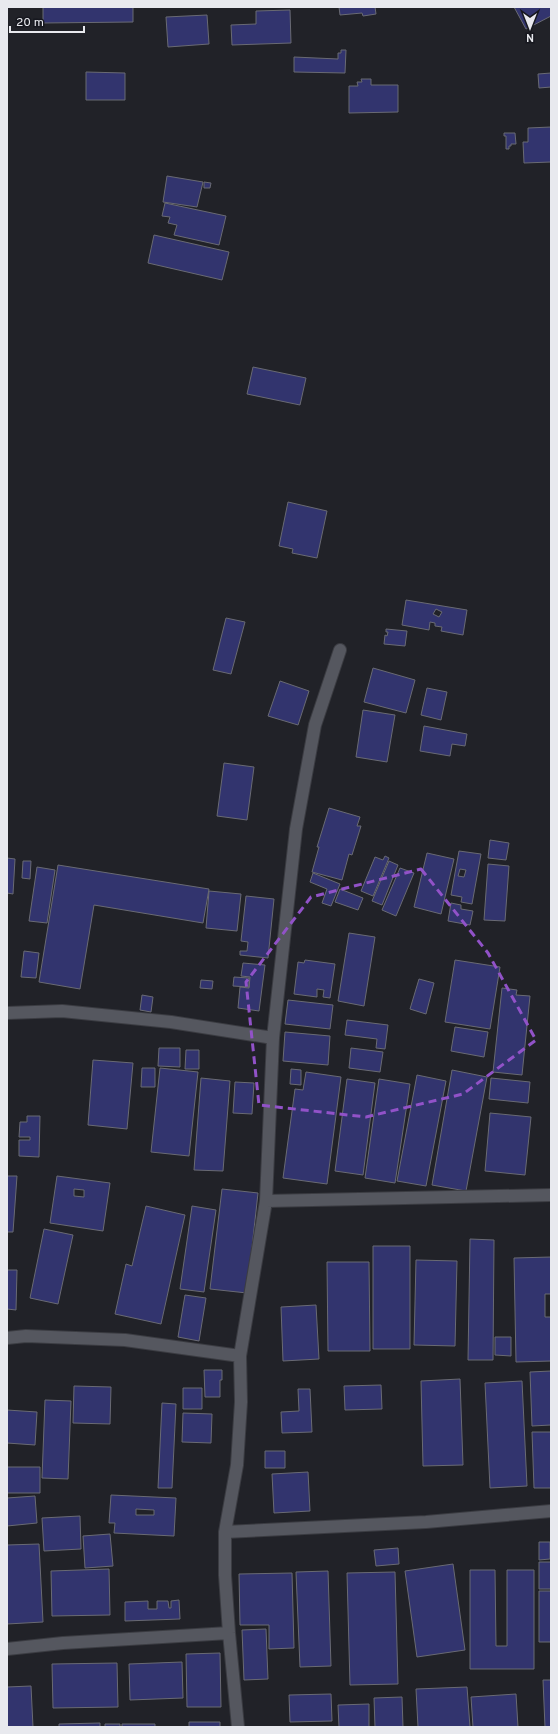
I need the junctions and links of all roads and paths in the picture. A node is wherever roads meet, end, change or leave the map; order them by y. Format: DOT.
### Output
graph roads {
  1 [pos="340,650"];
  2 [pos="7,1014"];
  3 [pos="273,1038"];
  4 [pos="551,1195"];
  5 [pos="266,1201"];
  6 [pos="7,1338"];
  7 [pos="240,1356"];
  8 [pos="551,1511"];
  9 [pos="225,1532"];
  10 [pos="229,1633"];
  11 [pos="7,1649"];
  12 [pos="238,1727"];
  1 -- 3 [label="street"];
  2 -- 3 [label="street"];
  3 -- 5 [label="street"];
  4 -- 5 [label="street"];
  5 -- 7 [label="street"];
  6 -- 7 [label="street"];
  7 -- 9 [label="street"];
  8 -- 9 [label="street"];
  9 -- 10 [label="street"];
  10 -- 11 [label="street"];
  10 -- 12 [label="street"];
}
